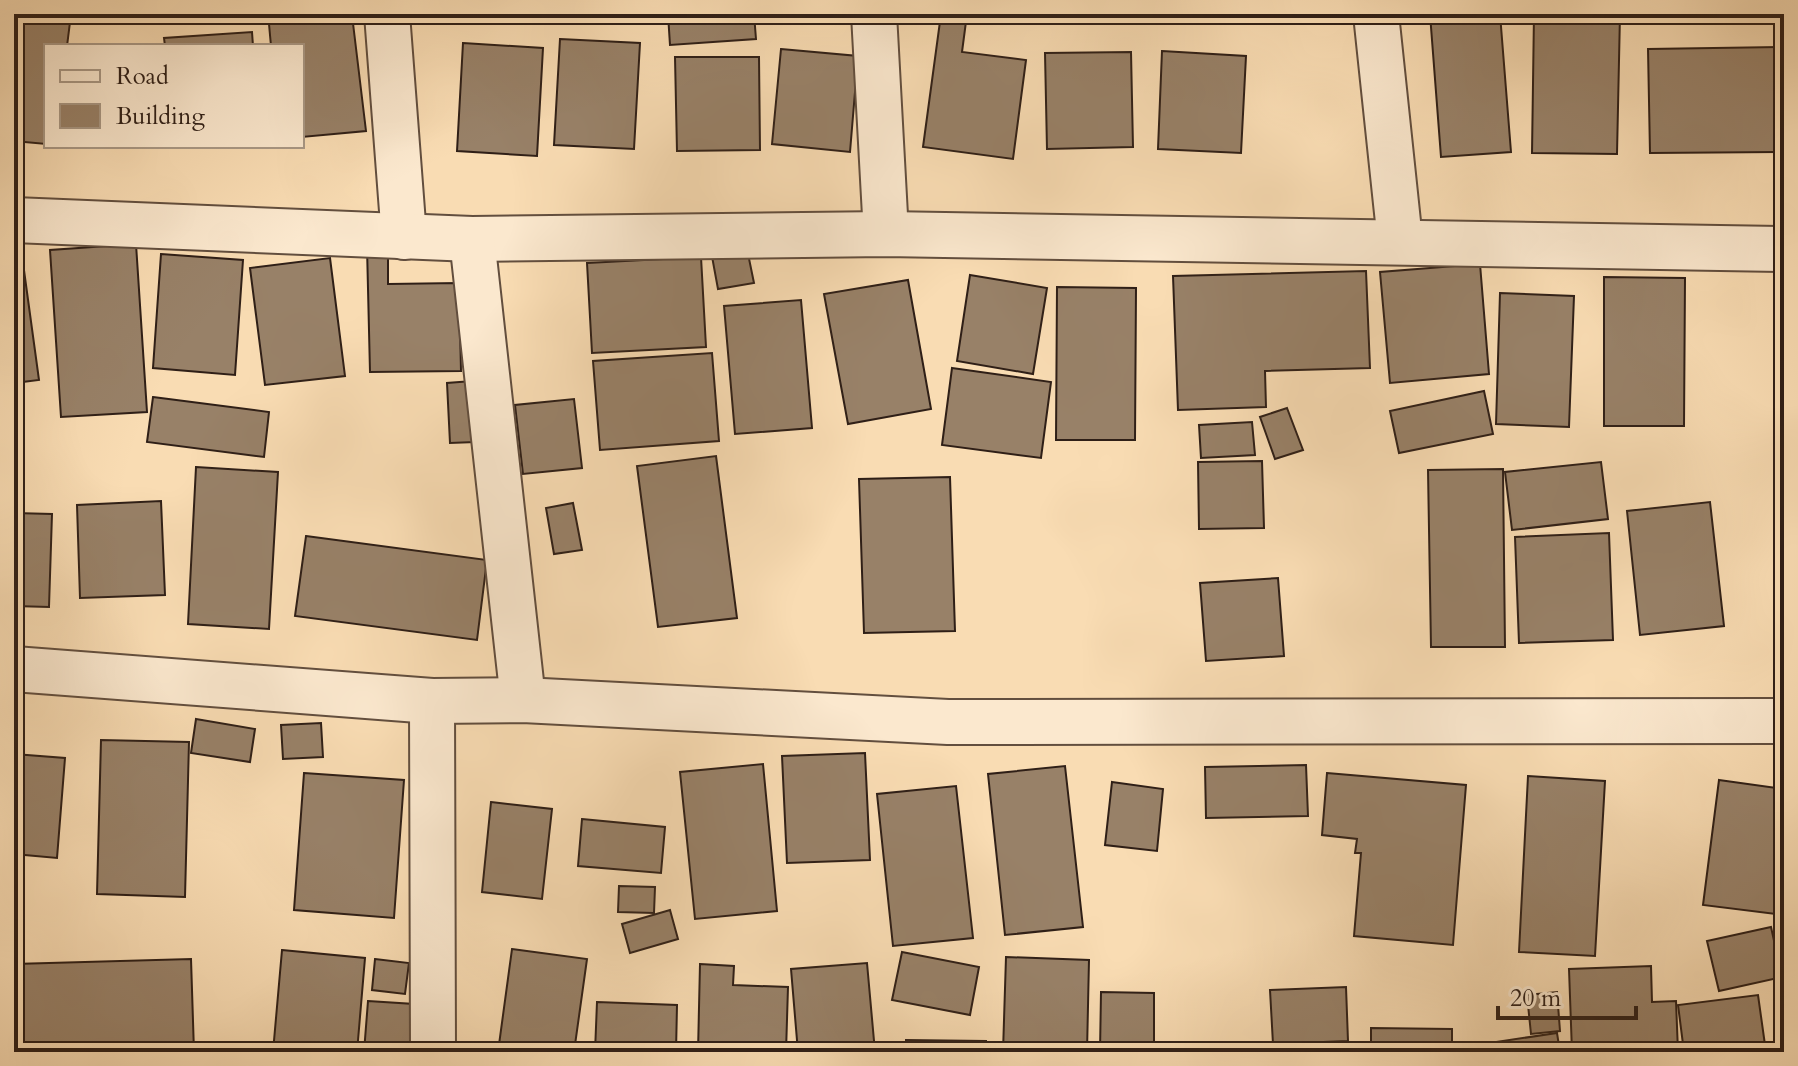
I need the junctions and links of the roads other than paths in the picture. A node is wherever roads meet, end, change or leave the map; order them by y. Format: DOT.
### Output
graph roads {
  1 [pos="387,14"];
  2 [pos="874,14"];
  3 [pos="1376,14"];
  4 [pos="14,220"];
  5 [pos="886,234"];
  6 [pos="404,237"];
  7 [pos="472,239"];
  8 [pos="1400,241"];
  9 [pos="1784,249"];
  10 [pos="14,669"];
  11 [pos="523,700"];
  12 [pos="432,701"];
  13 [pos="1784,721"];
  14 [pos="433,1052"];
  1 -- 6 [label="street"];
  2 -- 5 [label="street"];
  3 -- 8 [label="street"];
  4 -- 6 [label="street"];
  5 -- 7 [label="street"];
  5 -- 8 [label="street"];
  6 -- 7 [label="street"];
  7 -- 11 [label="street"];
  8 -- 9 [label="street"];
  10 -- 12 [label="street"];
  11 -- 12 [label="street"];
  11 -- 13 [label="street"];
  12 -- 14 [label="street"];
}
